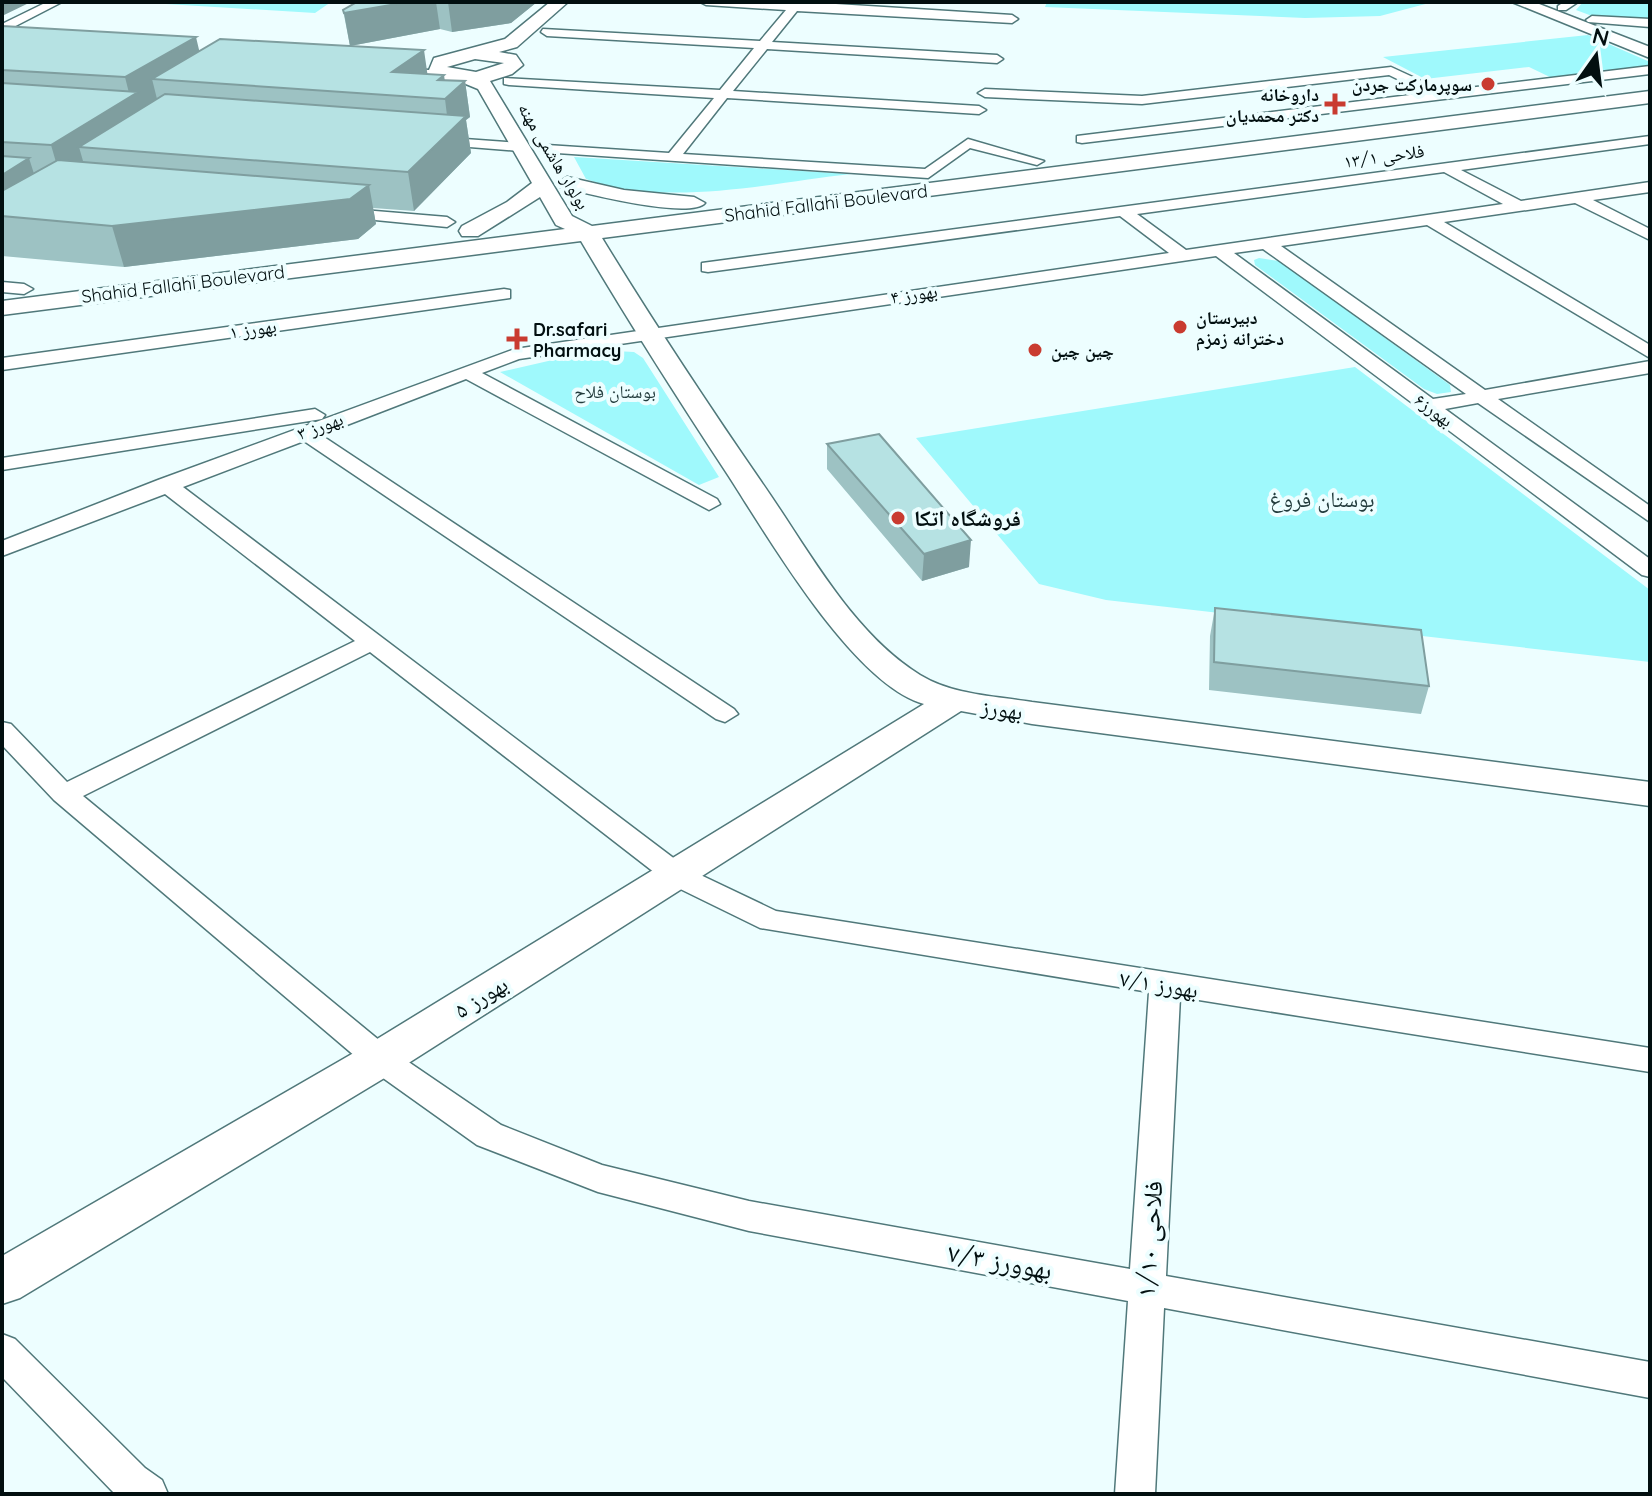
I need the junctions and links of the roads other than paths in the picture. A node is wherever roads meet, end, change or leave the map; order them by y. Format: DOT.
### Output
graph roads {
  1 [pos="56,2"];
  2 [pos="560,2"];
  3 [pos="581,2"];
  4 [pos="706,2"];
  5 [pos="1018,2"];
  6 [pos="1520,2"];
  7 [pos="797,4"];
  8 [pos="1560,4"];
  9 [pos="15,8"];
  10 [pos="41,10"];
  11 [pos="1592,20"];
  12 [pos="1650,23"];
  13 [pos="2,29"];
  14 [pos="547,32"];
  15 [pos="1650,44"];
  16 [pos="766,45"];
  17 [pos="1650,53"];
  18 [pos="475,54"];
  19 [pos="454,57"];
  20 [pos="998,57"];
  21 [pos="1650,70"];
  22 [pos="510,73"];
  23 [pos="465,77"];
  24 [pos="1406,79"];
  25 [pos="1650,83"];
  26 [pos="723,94"];
  27 [pos="1230,94"];
  28 [pos="1443,97"];
  29 [pos="1650,97"];
  30 [pos="1142,100"];
  31 [pos="1105,101"];
  32 [pos="1463,106"];
  33 [pos="524,108"];
  34 [pos="1117,111"];
  35 [pos="1267,117"];
  36 [pos="973,126"];
  37 [pos="1181,127"];
  38 [pos="1082,139"];
  39 [pos="424,140"];
  40 [pos="1650,140"];
  41 [pos="544,142"];
  42 [pos="519,147"];
  43 [pos="673,157"];
  44 [pos="1037,161"];
  45 [pos="1447,168"];
  46 [pos="928,174"];
  47 [pos="567,183"];
  48 [pos="543,185"];
  49 [pos="1650,187"];
  50 [pos="1576,197"];
  51 [pos="694,203"];
  52 [pos="1518,206"];
  53 [pos="321,211"];
  54 [pos="1124,212"];
  55 [pos="1430,220"];
  56 [pos="447,222"];
  57 [pos="580,223"];
  58 [pos="470,231"];
  59 [pos="1650,235"];
  60 [pos="1266,243"];
  61 [pos="1219,250"];
  62 [pos="1182,255"];
  63 [pos="708,267"];
  64 [pos="9,289"];
  65 [pos="504,294"];
  66 [pos="2,308"];
  67 [pos="647,333"];
  68 [pos="1650,353"];
  69 [pos="2,364"];
  70 [pos="1650,367"];
  71 [pos="466,372"];
  72 [pos="1481,397"];
  73 [pos="373,406"];
  74 [pos="1428,406"];
  75 [pos="304,432"];
  76 [pos="2,464"];
  77 [pos="165,484"];
  78 [pos="709,504"];
  79 [pos="1650,516"];
  80 [pos="2,549"];
  81 [pos="1650,570"];
  82 [pos="370,643"];
  83 [pos="953,701"];
  84 [pos="725,714"];
  85 [pos="2,730"];
  86 [pos="64,794"];
  87 [pos="1650,794"];
  88 [pos="678,876"];
  89 [pos="1165,985"];
  90 [pos="380,1059"];
  91 [pos="1650,1060"];
  92 [pos="2,1282"];
  93 [pos="1146,1288"];
  94 [pos="2,1351"];
  95 [pos="1650,1380"];
  96 [pos="148,1494"];
  97 [pos="1135,1494"];
  1 -- 10 [label="street"];
  2 -- 18 [label="street"];
  3 -- 14 [label="street"];
  4 -- 7 [label="street"];
  5 -- 20 [label="street"];
  6 -- 17 [label="street"];
  7 -- 16 [label="street"];
  7 -- 20 [label="street"];
  8 -- 11 [label="street"];
  9 -- 10 [label="street"];
  10 -- 13 [label="street"];
  11 -- 12 [label="street"];
  11 -- 15 [label="street"];
  14 -- 16 [label="street"];
  14 -- 22 [label="street"];
  16 -- 20 [label="street"];
  16 -- 26 [label="street"];
  18 -- 19 [label="street"];
  18 -- 22 [label="street"];
  19 -- 23 [label="street, بولوار هاشمی مهنه"];
  19 -- 23 [label="street"];
  20 -- 31 [label="street"];
  20 -- 36 [label="street"];
  21 -- 28 [label="street"];
  22 -- 23 [label="street"];
  22 -- 26 [label="street"];
  22 -- 33 [label="street, بولوار هاشمی مهنه"];
  23 -- 42 [label="street, بولوار هاشمی مهنه"];
  24 -- 27 [label="street"];
  24 -- 27 [label="street"];
  24 -- 28 [label="street"];
  25 -- 32 [label="street, Shahid Fallahi Boulevard"];
  26 -- 36 [label="street"];
  26 -- 43 [label="street"];
  27 -- 30 [label="street"];
  27 -- 35 [label="street"];
  28 -- 32 [label="street"];
  28 -- 35 [label="street"];
  29 -- 57 [label="street, Shahid Fallahi Boulevard"];
  30 -- 31 [label="street"];
  30 -- 37 [label="street"];
  31 -- 34 [label="street"];
  32 -- 44 [label="street, Shahid Fallahi Boulevard"];
  35 -- 37 [label="street"];
  36 -- 44 [label="street"];
  36 -- 46 [label="street"];
  37 -- 38 [label="street"];
  39 -- 42 [label="street"];
  40 -- 45 [label="street, فلاحی ۱۳/۱"];
  41 -- 43 [label="street"];
  41 -- 47 [label="street, بولوار هاشمی مهنه"];
  42 -- 48 [label="street, بولوار هاشمی مهنه"];
  43 -- 46 [label="street"];
  44 -- 46 [label="street, Shahid Fallahi Boulevard"];
  45 -- 52 [label="street"];
  45 -- 54 [label="street, فلاحی ۱۳/۱"];
  46 -- 51 [label="street, Shahid Fallahi Boulevard"];
  47 -- 51 [label="street"];
  47 -- 57 [label="street, بولوار هاشمی مهنه"];
  48 -- 57 [label="street, بولوار هاشمی مهنه"];
  48 -- 58 [label="street"];
  49 -- 50 [label="street, بهورز ۴"];
  50 -- 52 [label="street, بهورز ۴"];
  50 -- 59 [label="street"];
  51 -- 57 [label="street, Shahid Fallahi Boulevard"];
  52 -- 55 [label="street, بهورز ۴"];
  53 -- 56 [label="street"];
  54 -- 62 [label="street"];
  54 -- 63 [label="street, فلاحی ۱۳/۱"];
  55 -- 60 [label="street, بهورز ۴"];
  55 -- 68 [label="street"];
  57 -- 58 [label="street, Shahid Fallahi Boulevard"];
  57 -- 66 [label="street, Shahid Fallahi Boulevard"];
  57 -- 67 [label="street, بهورز"];
  58 -- 64 [label="street, Shahid Fallahi Boulevard"];
  60 -- 61 [label="street, بهورز ۴"];
  60 -- 72 [label="street, بهورز۶"];
  61 -- 62 [label="street, بهورز ۴"];
  61 -- 74 [label="street, بهورز۶"];
  62 -- 67 [label="street, بهورز ۴"];
  65 -- 69 [label="street, بهورز ۱"];
  67 -- 71 [label="street, بهورز ۳"];
  67 -- 83 [label="street, بهورز"];
  70 -- 72 [label="street"];
  71 -- 73 [label="street, بهورز ۳"];
  71 -- 78 [label="street"];
  72 -- 74 [label="street"];
  72 -- 79 [label="street, بهورز۶"];
  73 -- 75 [label="street, بهورز ۳"];
  73 -- 76 [label="street"];
  74 -- 81 [label="street, بهورز۶"];
  75 -- 77 [label="street, بهورز ۳"];
  75 -- 84 [label="street"];
  77 -- 80 [label="street, بهورز ۳"];
  77 -- 82 [label="street, بهورز ۷/۱"];
  82 -- 86 [label="street"];
  82 -- 88 [label="street, بهورز ۷/۱"];
  83 -- 87 [label="street, بهورز"];
  83 -- 88 [label="street, بهورز ۵"];
  85 -- 86 [label="street, بهوورز ۷/۳"];
  86 -- 90 [label="street, بهوورز ۷/۳"];
  88 -- 89 [label="street, بهورز ۷/۱"];
  88 -- 90 [label="street, بهورز ۵"];
  89 -- 91 [label="street, بهورز ۷/۱"];
  89 -- 93 [label="street, فلاحی ۱/۱۰"];
  90 -- 92 [label="street, بهورز ۵"];
  90 -- 93 [label="street, بهوورز ۷/۳"];
  93 -- 95 [label="street, بهوورز ۷/۳"];
  93 -- 97 [label="street, فلاحی ۱/۱۰"];
  94 -- 96 [label="street"];
}
